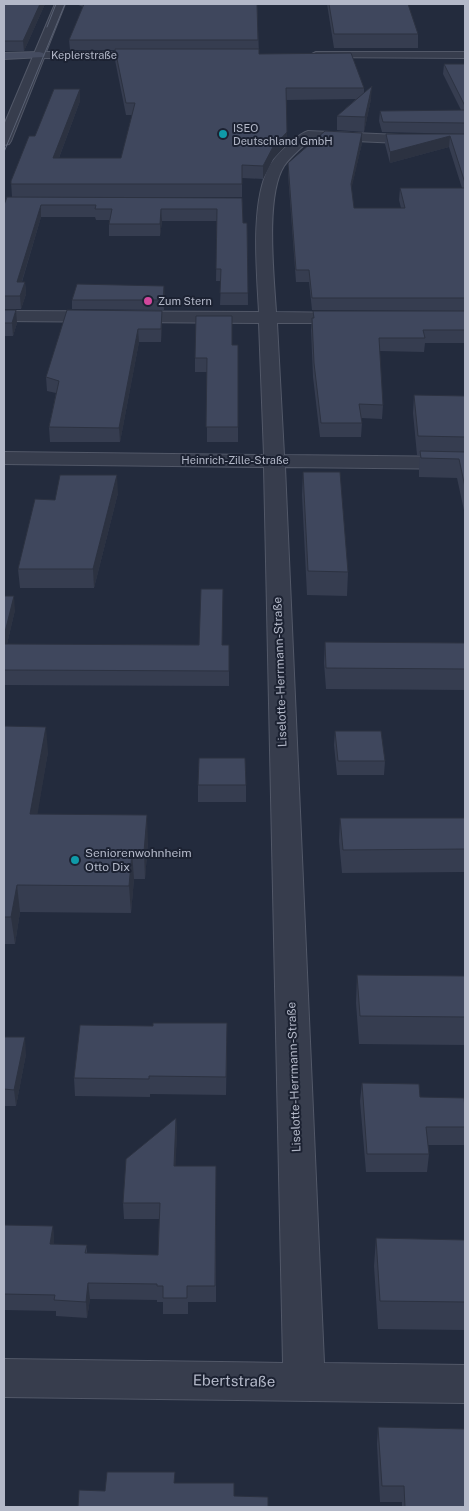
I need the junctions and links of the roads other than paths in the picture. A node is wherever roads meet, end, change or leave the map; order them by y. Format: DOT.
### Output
graph roads {
  1 [pos="60,4"];
  2 [pos="39,55"];
  3 [pos="165,55"];
  4 [pos="304,55"];
  5 [pos="465,55"];
  6 [pos="4,56"];
  7 [pos="465,139"];
  8 [pos="4,141"];
  9 [pos="4,316"];
  10 [pos="268,318"];
  11 [pos="366,318"];
  12 [pos="4,458"];
  13 [pos="274,460"];
  14 [pos="465,462"];
  15 [pos="4,1378"];
  16 [pos="304,1382"];
  17 [pos="465,1384"];
  1 -- 2 [label="street"];
  2 -- 3 [label="street, Keplerstraße"];
  2 -- 6 [label="main road, Keplerstraße"];
  2 -- 8 [label="street"];
  4 -- 5 [label="street"];
  7 -- 10 [label="street, Liselotte-Herrmann-Straße"];
  9 -- 10 [label="street"];
  10 -- 11 [label="street"];
  10 -- 13 [label="street, Liselotte-Herrmann-Straße"];
  12 -- 13 [label="street, Heinrich-Zille-Straße"];
  13 -- 14 [label="street, Heinrich-Zille-Straße"];
  13 -- 16 [label="street, Liselotte-Herrmann-Straße"];
  15 -- 16 [label="street, Ebertstraße"];
  16 -- 17 [label="street, Ebertstraße"];
}
